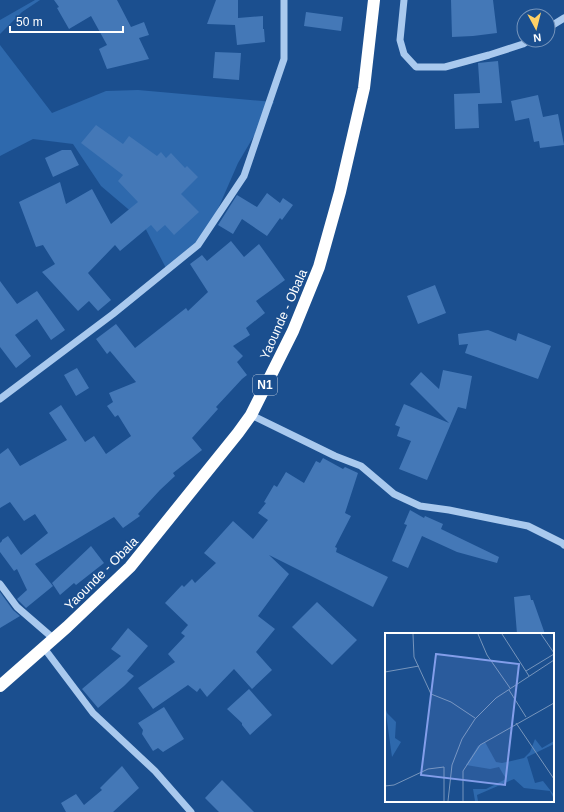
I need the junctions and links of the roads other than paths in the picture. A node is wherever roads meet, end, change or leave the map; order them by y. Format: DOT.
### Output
graph roads {
  1 [pos="284,0"];
  2 [pos="374,0"];
  3 [pos="404,0"];
  4 [pos="516,46"];
  5 [pos="0,399"];
  6 [pos="251,415"];
  7 [pos="564,545"];
  8 [pos="0,584"];
  9 [pos="54,638"];
  10 [pos="44,648"];
  11 [pos="0,686"];
  12 [pos="191,812"];
  1 -- 5 [label="street"];
  2 -- 6 [label="highway, Yaounde - Obala / N1"];
  3 -- 4 [label="street"];
  6 -- 7 [label="street"];
  6 -- 9 [label="highway, Yaounde - Obala / N1"];
  8 -- 9 [label="street"];
  9 -- 10 [label="highway, Yaounde - Obala / N1"];
  10 -- 11 [label="highway, Yaounde - Obala / N1"];
  10 -- 12 [label="street"];
}
